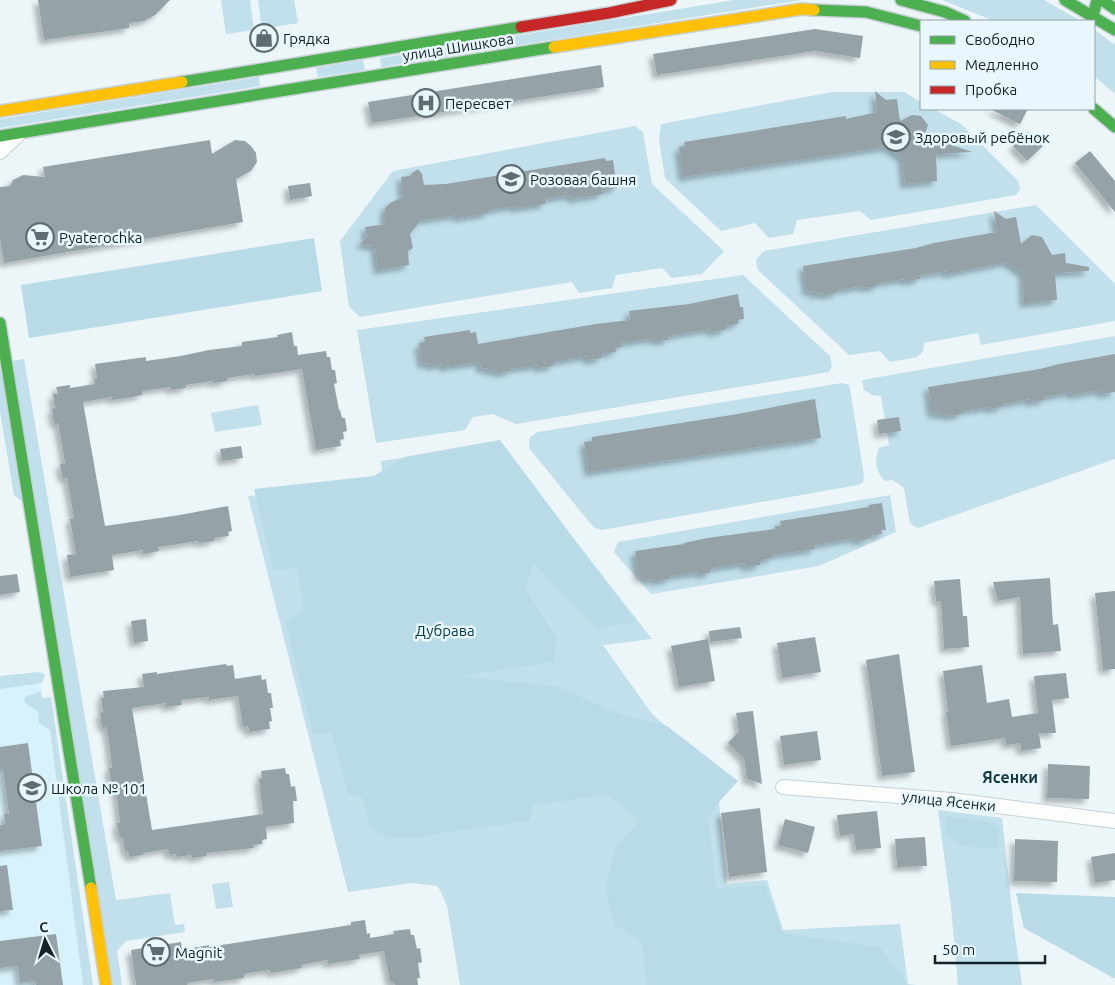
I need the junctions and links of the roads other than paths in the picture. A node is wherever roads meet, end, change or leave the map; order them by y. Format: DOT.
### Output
graph roads {
  1 [pos="671,0"];
  2 [pos="817,0"];
  3 [pos="901,0"];
  4 [pos="1065,0"];
  5 [pos="1097,0"];
  6 [pos="1102,0"];
  7 [pos="1115,8"];
  8 [pos="802,9"];
  9 [pos="1093,16"];
  10 [pos="963,20"];
  11 [pos="920,26"];
  12 [pos="1115,30"];
  13 [pos="372,63"];
  14 [pos="268,80"];
  15 [pos="1095,109"];
  16 [pos="0,112"];
  17 [pos="1115,127"];
  18 [pos="20,133"];
  19 [pos="0,136"];
  20 [pos="0,152"];
  21 [pos="0,324"];
  22 [pos="783,787"];
  23 [pos="1115,820"];
  24 [pos="106,985"];
  1 -- 13 [label="main road, улица Шишкова"];
  2 -- 8 [label="main road"];
  3 -- 10 [label="main road"];
  4 -- 9 [label="main road"];
  5 -- 9 [label="main road"];
  6 -- 7 [label="main road"];
  8 -- 11 [label="main road, улица Шишкова"];
  8 -- 13 [label="main road, улица Шишкова"];
  9 -- 12 [label="main road"];
  13 -- 14 [label="main road, улица Шишкова"];
  13 -- 14 [label="main road, улица Шишкова"];
  14 -- 16 [label="main road, улица Шишкова"];
  14 -- 18 [label="main road, улица Шишкова"];
  15 -- 17 [label="main road"];
  18 -- 19 [label="main road, улица Шишкова"];
  18 -- 20 [label="street"];
  21 -- 24 [label="main road"];
  22 -- 23 [label="street, улица Ясенки"];
}
